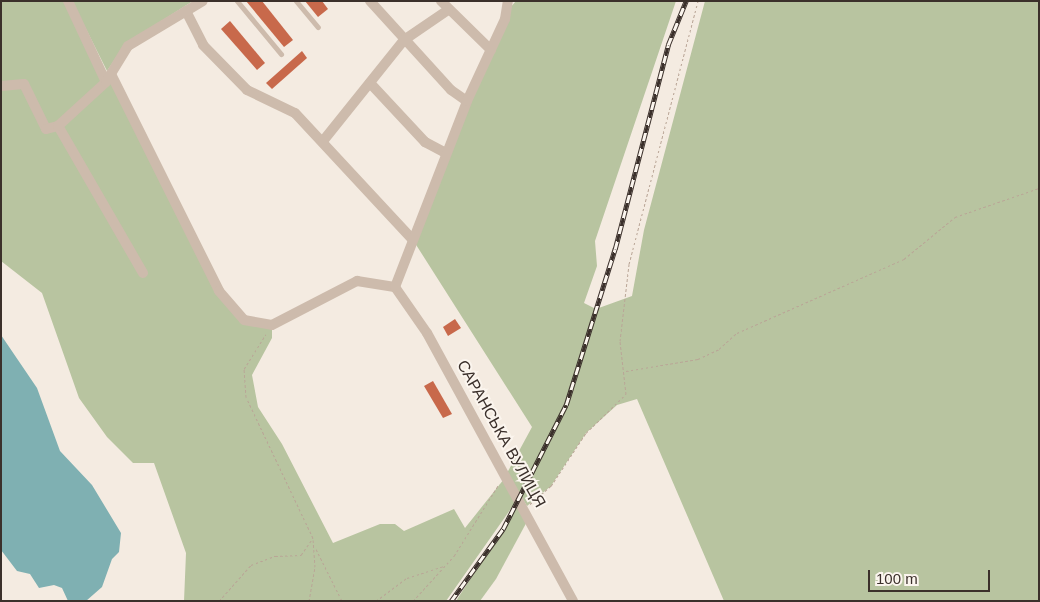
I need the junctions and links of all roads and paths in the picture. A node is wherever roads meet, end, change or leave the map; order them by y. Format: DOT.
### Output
graph roads {
  1 [pos="68,1"];
  2 [pos="203,1"];
  3 [pos="237,1"];
  4 [pos="296,1"];
  5 [pos="370,1"];
  6 [pos="441,1"];
  7 [pos="508,1"];
  8 [pos="698,1"];
  9 [pos="448,10"];
  10 [pos="186,11"];
  11 [pos="318,27"];
  12 [pos="404,40"];
  13 [pos="491,50"];
  14 [pos="281,54"];
  15 [pos="108,78"];
  16 [pos="370,83"];
  17 [pos="1,86"];
  18 [pos="468,101"];
  19 [pos="58,126"];
  20 [pos="323,141"];
  21 [pos="446,153"];
  22 [pos="1039,188"];
  23 [pos="413,240"];
  24 [pos="143,273"];
  25 [pos="395,287"];
  26 [pos="272,325"];
  27 [pos="625,371"];
  28 [pos="505,474"];
  29 [pos="525,508"];
  30 [pos="313,538"];
  31 [pos="316,548"];
  32 [pos="445,566"];
  33 [pos="219,601"];
  34 [pos="308,601"];
  35 [pos="342,601"];
  36 [pos="376,601"];
  37 [pos="413,601"];
  38 [pos="573,601"];
  1 -- 15 [label="street"];
  2 -- 10 [label="street"];
  3 -- 14 [label="lane"];
  4 -- 11 [label="lane"];
  5 -- 12 [label="street"];
  6 -- 9 [label="street"];
  7 -- 13 [label="street"];
  8 -- 27 [label="path"];
  9 -- 12 [label="street"];
  9 -- 13 [label="street"];
  10 -- 15 [label="street"];
  10 -- 20 [label="street"];
  12 -- 16 [label="street"];
  12 -- 18 [label="street"];
  13 -- 18 [label="street"];
  15 -- 19 [label="street"];
  15 -- 26 [label="street"];
  16 -- 20 [label="street"];
  16 -- 21 [label="street"];
  17 -- 19 [label="street"];
  18 -- 21 [label="street"];
  19 -- 24 [label="street"];
  20 -- 23 [label="street"];
  21 -- 23 [label="street"];
  22 -- 27 [label="path"];
  23 -- 25 [label="street"];
  25 -- 26 [label="street"];
  25 -- 28 [label="street, САРАНСЬКА ВУЛИЦЯ"];
  26 -- 30 [label="path"];
  27 -- 29 [label="path"];
  28 -- 29 [label="street, САРАНСЬКА ВУЛИЦЯ"];
  28 -- 32 [label="path"];
  29 -- 38 [label="street, САРАНСЬКА ВУЛИЦЯ"];
  30 -- 31 [label="path"];
  30 -- 33 [label="path"];
  31 -- 34 [label="path"];
  31 -- 35 [label="path"];
  32 -- 36 [label="path"];
  32 -- 37 [label="path"];
}
